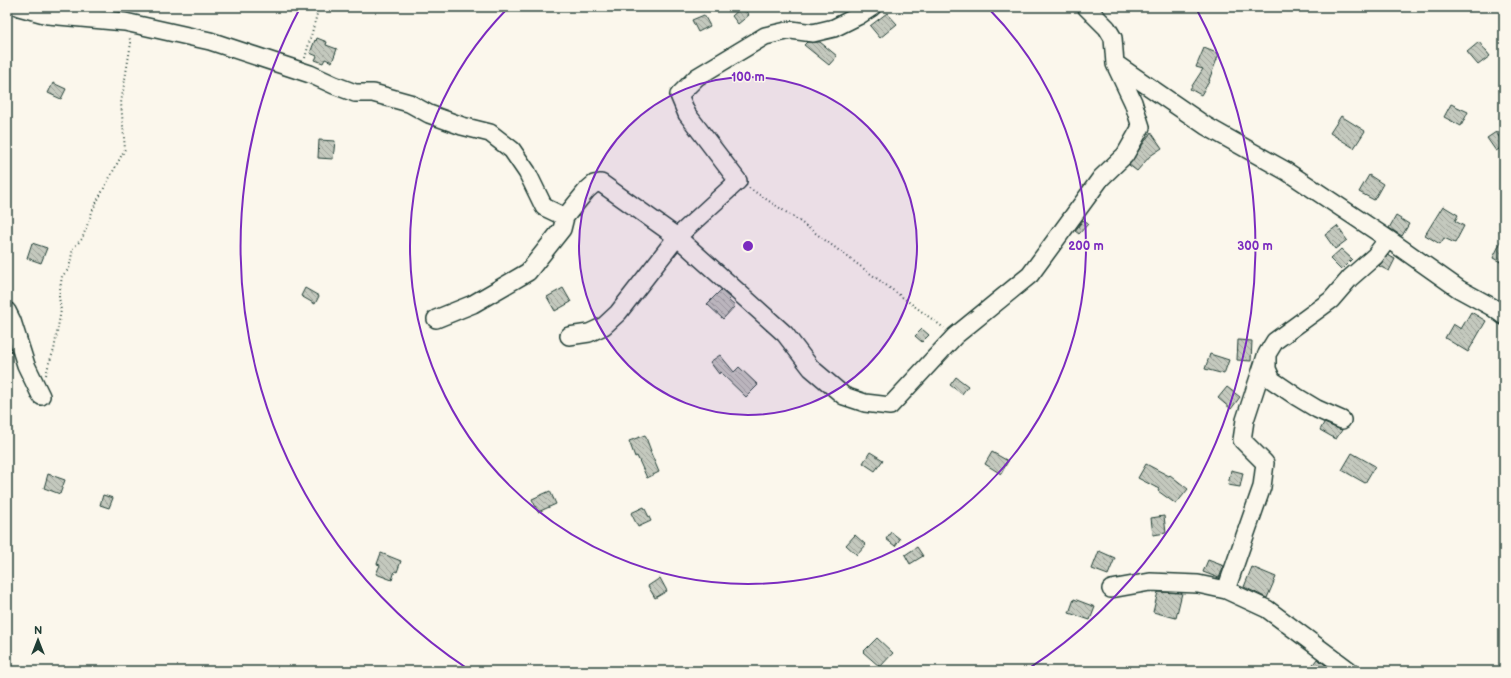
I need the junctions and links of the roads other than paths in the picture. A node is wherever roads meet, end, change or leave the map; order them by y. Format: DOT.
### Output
graph roads {
  1 [pos="19,7"];
  2 [pos="872,7"];
  3 [pos="1086,7"];
  4 [pos="1115,64"];
  5 [pos="565,217"];
  6 [pos="677,237"];
  7 [pos="1388,239"];
  8 [pos="7,311"];
  9 [pos="1504,316"];
  10 [pos="436,319"];
  11 [pos="569,336"];
  12 [pos="1267,354"];
  13 [pos="41,396"];
  14 [pos="1342,420"];
  15 [pos="1112,589"];
  16 [pos="1226,590"];
  17 [pos="1350,671"];
  1 -- 5 [label="street"];
  2 -- 6 [label="street"];
  3 -- 4 [label="street"];
  4 -- 6 [label="street"];
  4 -- 7 [label="street"];
  5 -- 6 [label="street"];
  5 -- 10 [label="street"];
  6 -- 11 [label="street"];
  7 -- 9 [label="street"];
  7 -- 12 [label="street"];
  8 -- 13 [label="street"];
  12 -- 14 [label="street"];
  12 -- 16 [label="street"];
  15 -- 16 [label="street"];
  16 -- 17 [label="street"];
}
